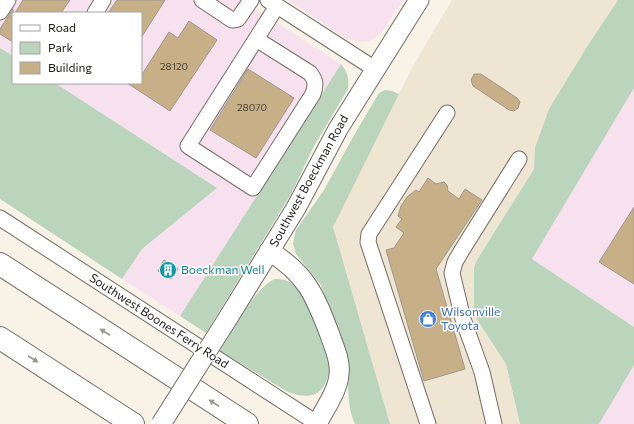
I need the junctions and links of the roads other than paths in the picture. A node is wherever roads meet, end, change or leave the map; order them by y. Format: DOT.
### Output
graph roads {
  1 [pos="8,0"];
  2 [pos="103,0"];
  3 [pos="202,0"];
  4 [pos="251,0"];
  5 [pos="419,0"];
  6 [pos="273,3"];
  7 [pos="0,12"];
  8 [pos="96,12"];
  9 [pos="256,39"];
  10 [pos="375,69"];
  11 [pos="447,113"];
  12 [pos="519,159"];
  13 [pos="0,218"];
  14 [pos="269,251"];
  15 [pos="0,264"];
  16 [pos="0,338"];
  17 [pos="133,424"];
  18 [pos="161,424"];
  19 [pos="247,424"];
  20 [pos="318,424"];
  21 [pos="428,424"];
  22 [pos="494,424"];
  1 -- 7 [label="street"];
  2 -- 8 [label="street"];
  3 -- 4 [label="street"];
  5 -- 10 [label="main road, Southwest Boeckman Road"];
  6 -- 9 [label="street"];
  6 -- 10 [label="street"];
  9 -- 9 [label="street"];
  10 -- 14 [label="main road, Southwest Boeckman Road"];
  11 -- 21 [label="street"];
  12 -- 22 [label="street"];
  13 -- 20 [label="street, Southwest Boones Ferry Road"];
  14 -- 18 [label="main road, Southwest Boeckman Road, bridge"];
  14 -- 20 [label="main road"];
  19 -- 15 [label="highway, one-way"];
  16 -- 17 [label="highway, one-way"];
}
